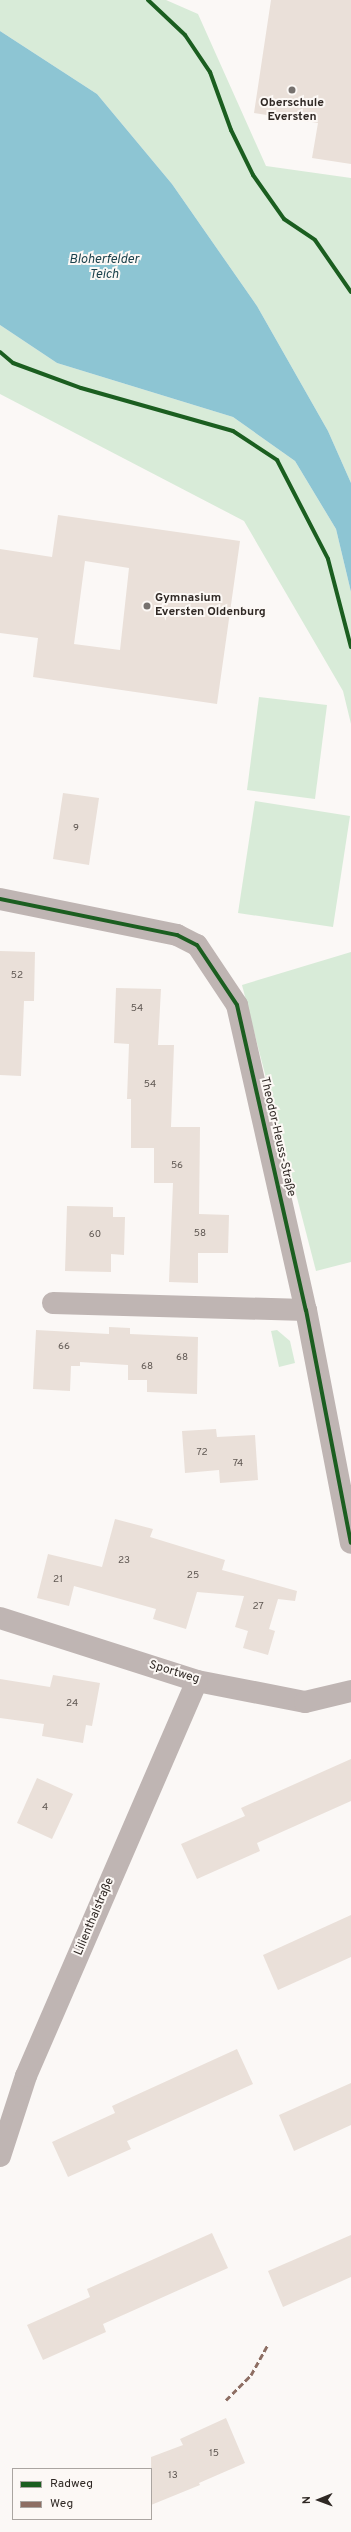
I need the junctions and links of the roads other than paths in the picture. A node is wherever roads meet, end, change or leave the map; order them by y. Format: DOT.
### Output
graph roads {
  1 [pos="0,899"];
  2 [pos="53,1303"];
  3 [pos="306,1310"];
  4 [pos="351,1543"];
  5 [pos="0,1618"];
  6 [pos="197,1681"];
  7 [pos="351,1691"];
  8 [pos="0,2156"];
  1 -- 3 [label="street, Theodor-Heuss-Straße"];
  2 -- 3 [label="street"];
  3 -- 4 [label="street, Theodor-Heuss-Straße"];
  5 -- 6 [label="street, Sportweg"];
  6 -- 7 [label="street, Sportweg"];
  6 -- 8 [label="street, Lilienthalstraße"];
}
